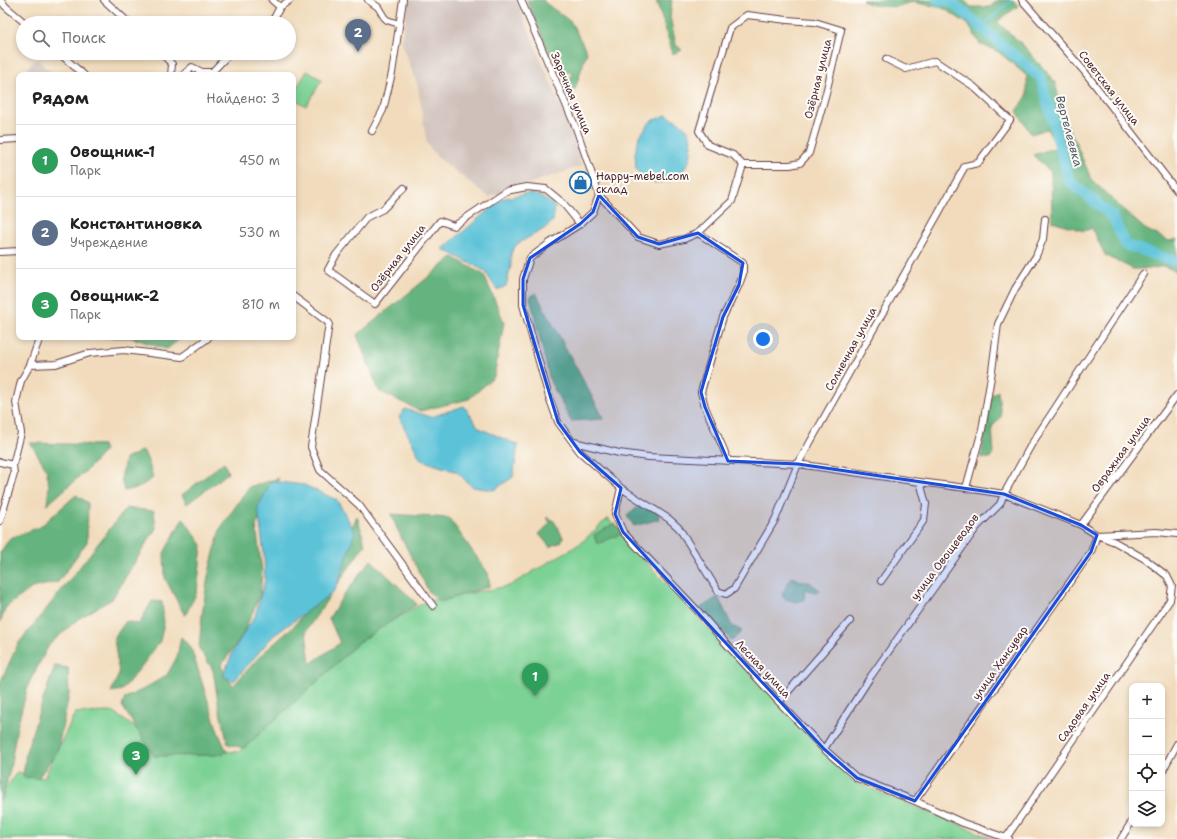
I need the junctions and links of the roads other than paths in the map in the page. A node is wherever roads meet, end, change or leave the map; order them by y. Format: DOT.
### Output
graph roads {
  1 [pos="1,0"];
  2 [pos="104,0"];
  3 [pos="272,0"];
  4 [pos="290,0"];
  5 [pos="368,0"];
  6 [pos="403,0"];
  7 [pos="521,0"];
  8 [pos="1022,0"];
  9 [pos="6,6"];
  10 [pos="280,7"];
  11 [pos="0,12"];
  12 [pos="17,16"];
  13 [pos="121,16"];
  14 [pos="275,16"];
  15 [pos="399,24"];
  16 [pos="886,58"];
  17 [pos="67,60"];
  18 [pos="168,60"];
  19 [pos="223,60"];
  20 [pos="81,72"];
  21 [pos="171,72"];
  22 [pos="186,72"];
  23 [pos="202,72"];
  24 [pos="212,72"];
  25 [pos="372,131"];
  26 [pos="16,139"];
  27 [pos="0,140"];
  28 [pos="743,165"];
  29 [pos="404,188"];
  30 [pos="1177,191"];
  31 [pos="599,195"];
  32 [pos="1045,219"];
  33 [pos="580,224"];
  34 [pos="698,233"];
  35 [pos="0,252"];
  36 [pos="16,252"];
  37 [pos="1143,274"];
  38 [pos="296,298"];
  39 [pos="39,340"];
  40 [pos="205,340"];
  41 [pos="30,365"];
  42 [pos="1177,395"];
  43 [pos="574,442"];
  44 [pos="728,461"];
  45 [pos="0,462"];
  46 [pos="798,464"];
  47 [pos="13,465"];
  48 [pos="920,482"];
  49 [pos="621,488"];
  50 [pos="966,488"];
  51 [pos="1004,494"];
  52 [pos="0,521"];
  53 [pos="1081,525"];
  54 [pos="1177,534"];
  55 [pos="1097,535"];
  56 [pos="881,581"];
  57 [pos="433,606"];
  58 [pos="850,620"];
  59 [pos="779,702"];
  60 [pos="1177,744"];
  61 [pos="824,749"];
  62 [pos="1165,766"];
  63 [pos="916,801"];
  64 [pos="1129,826"];
  65 [pos="1007,839"];
  66 [pos="1121,839"];
  1 -- 9 [label="street"];
  2 -- 13 [label="street"];
  3 -- 10 [label="street"];
  4 -- 10 [label="street"];
  5 -- 15 [label="street"];
  6 -- 15 [label="street"];
  7 -- 31 [label="street, Заречная улица"];
  8 -- 30 [label="street, Советская улица"];
  9 -- 11 [label="street"];
  9 -- 12 [label="street"];
  10 -- 14 [label="street"];
  15 -- 25 [label="street"];
  16 -- 46 [label="street, Солнечная улица"];
  17 -- 20 [label="street"];
  18 -- 21 [label="street"];
  19 -- 24 [label="street"];
  22 -- 23 [label="street"];
  26 -- 27 [label="street"];
  28 -- 28 [label="street, Озёрная улица"];
  28 -- 34 [label="street"];
  29 -- 33 [label="street, Озёрная улица"];
  31 -- 33 [label="street"];
  31 -- 34 [label="street"];
  32 -- 50 [label="street"];
  33 -- 43 [label="street"];
  34 -- 44 [label="street"];
  35 -- 36 [label="street"];
  37 -- 51 [label="street, улица Овощеводов"];
  38 -- 57 [label="street"];
  39 -- 41 [label="street"];
  40 -- 41 [label="street"];
  41 -- 47 [label="street"];
  42 -- 53 [label="street, Овражная улица"];
  43 -- 44 [label="street"];
  43 -- 49 [label="street"];
  44 -- 46 [label="street"];
  45 -- 47 [label="street"];
  46 -- 48 [label="street"];
  46 -- 49 [label="street, Солнечная улица"];
  47 -- 52 [label="street"];
  48 -- 50 [label="street"];
  48 -- 56 [label="street"];
  49 -- 59 [label="street, Лесная улица"];
  50 -- 51 [label="street"];
  51 -- 53 [label="street"];
  51 -- 61 [label="street, улица Овощеводов"];
  53 -- 55 [label="street"];
  54 -- 55 [label="street"];
  55 -- 63 [label="street, улица Хансувар"];
  55 -- 65 [label="street, Садовая улица"];
  58 -- 59 [label="street"];
  59 -- 61 [label="street, Лесная улица"];
  60 -- 62 [label="street"];
  61 -- 63 [label="street, Лесная улица"];
  63 -- 65 [label="street, Лесная улица"];
  64 -- 66 [label="street"];
}
